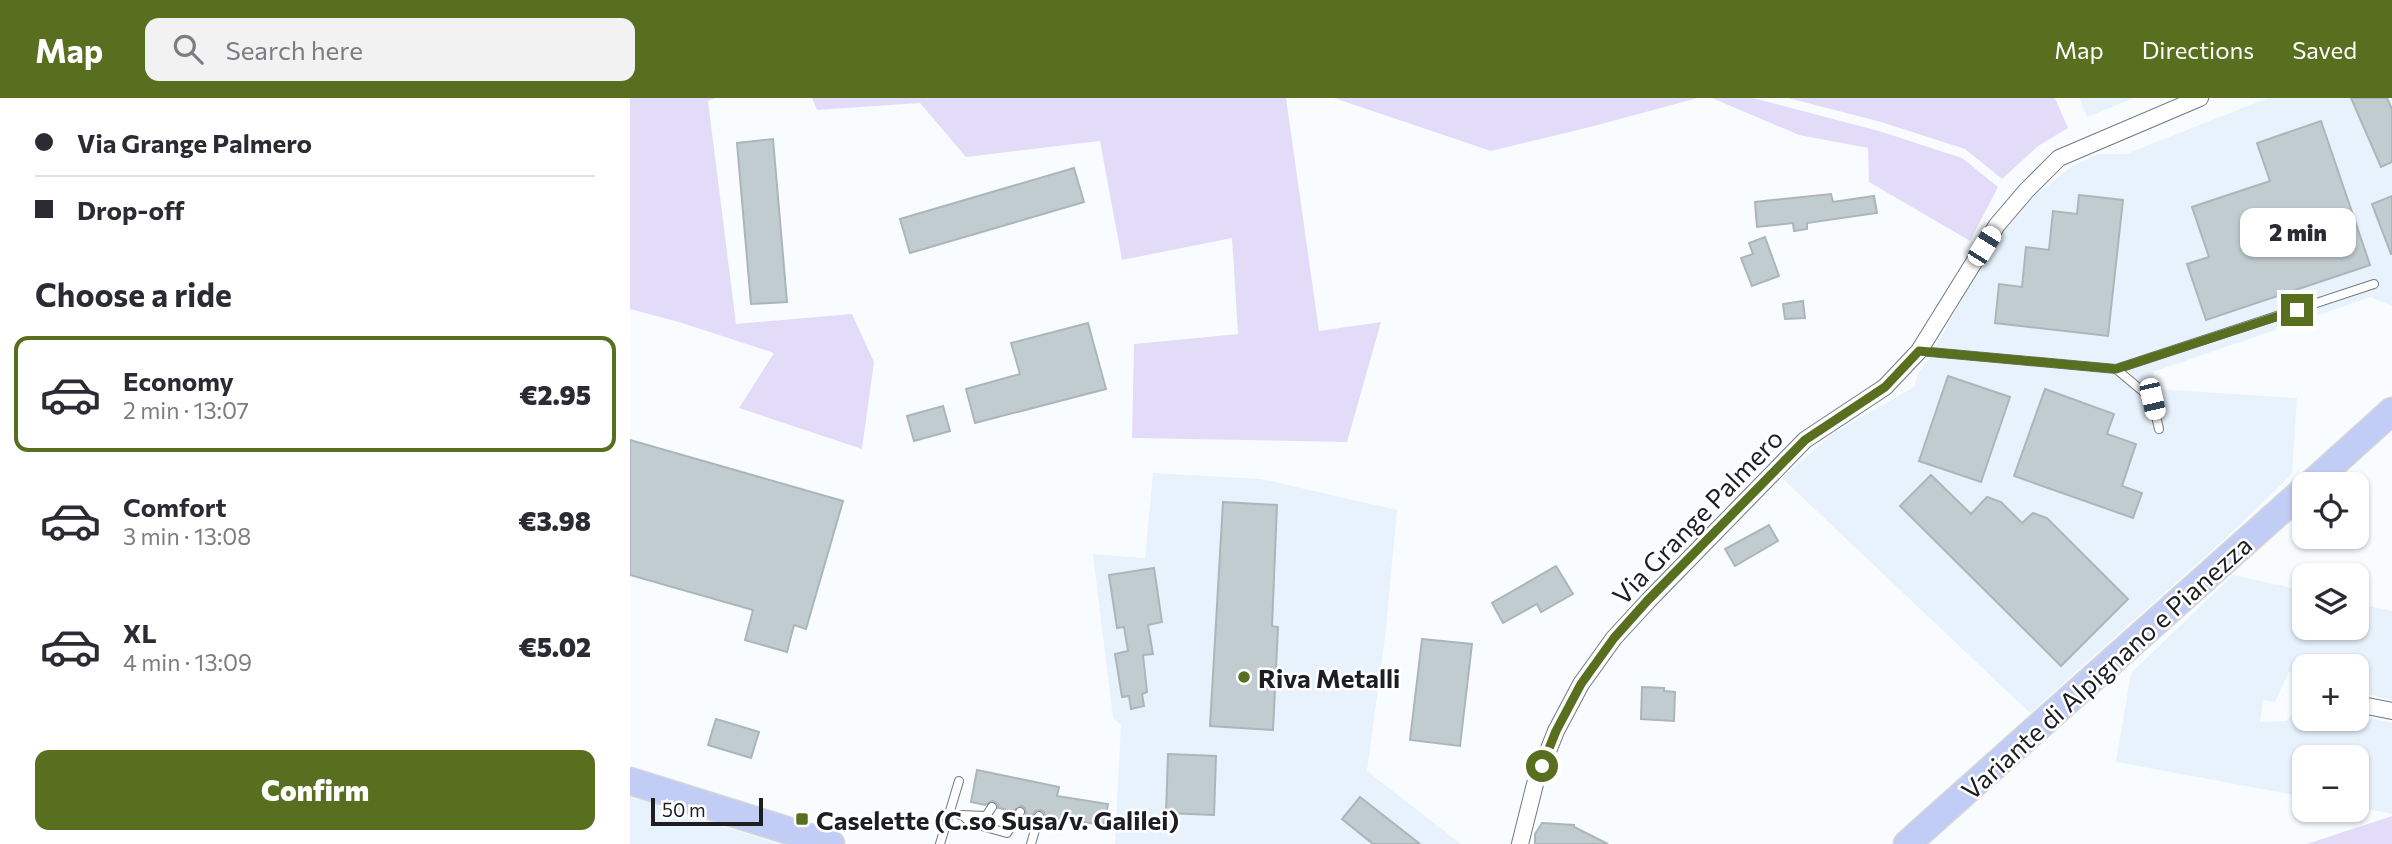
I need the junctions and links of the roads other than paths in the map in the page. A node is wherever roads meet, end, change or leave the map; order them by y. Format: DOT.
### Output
graph roads {
  1 [pos="2200,98"];
  2 [pos="2374,284"];
  3 [pos="1919,351"];
  4 [pos="2116,369"];
  5 [pos="2392,411"];
  6 [pos="2159,429"];
  7 [pos="2324,472"];
  8 [pos="2292,501"];
  9 [pos="2369,706"];
  10 [pos="2392,711"];
  11 [pos="630,781"];
  12 [pos="959,781"];
  13 [pos="992,807"];
  14 [pos="950,812"];
  15 [pos="1020,812"];
  16 [pos="962,815"];
  17 [pos="1039,816"];
  18 [pos="831,844"];
  19 [pos="941,844"];
  20 [pos="1031,844"];
  21 [pos="1521,844"];
  22 [pos="1907,844"];
  1 -- 3 [label="street, Via Grange Palmero"];
  2 -- 4 [label="lane"];
  3 -- 4 [label="lane"];
  3 -- 21 [label="street, Via Grange Palmero"];
  4 -- 6 [label="lane"];
  5 -- 7 [label="main road"];
  8 -- 22 [label="main road, Variante di Alpignano e Pianezza"];
  9 -- 10 [label="street"];
  11 -- 18 [label="main road"];
  12 -- 14 [label="lane"];
  13 -- 16 [label="lane"];
  14 -- 16 [label="lane"];
  14 -- 19 [label="lane"];
  15 -- 16 [label="lane"];
  17 -- 20 [label="lane"];
}
